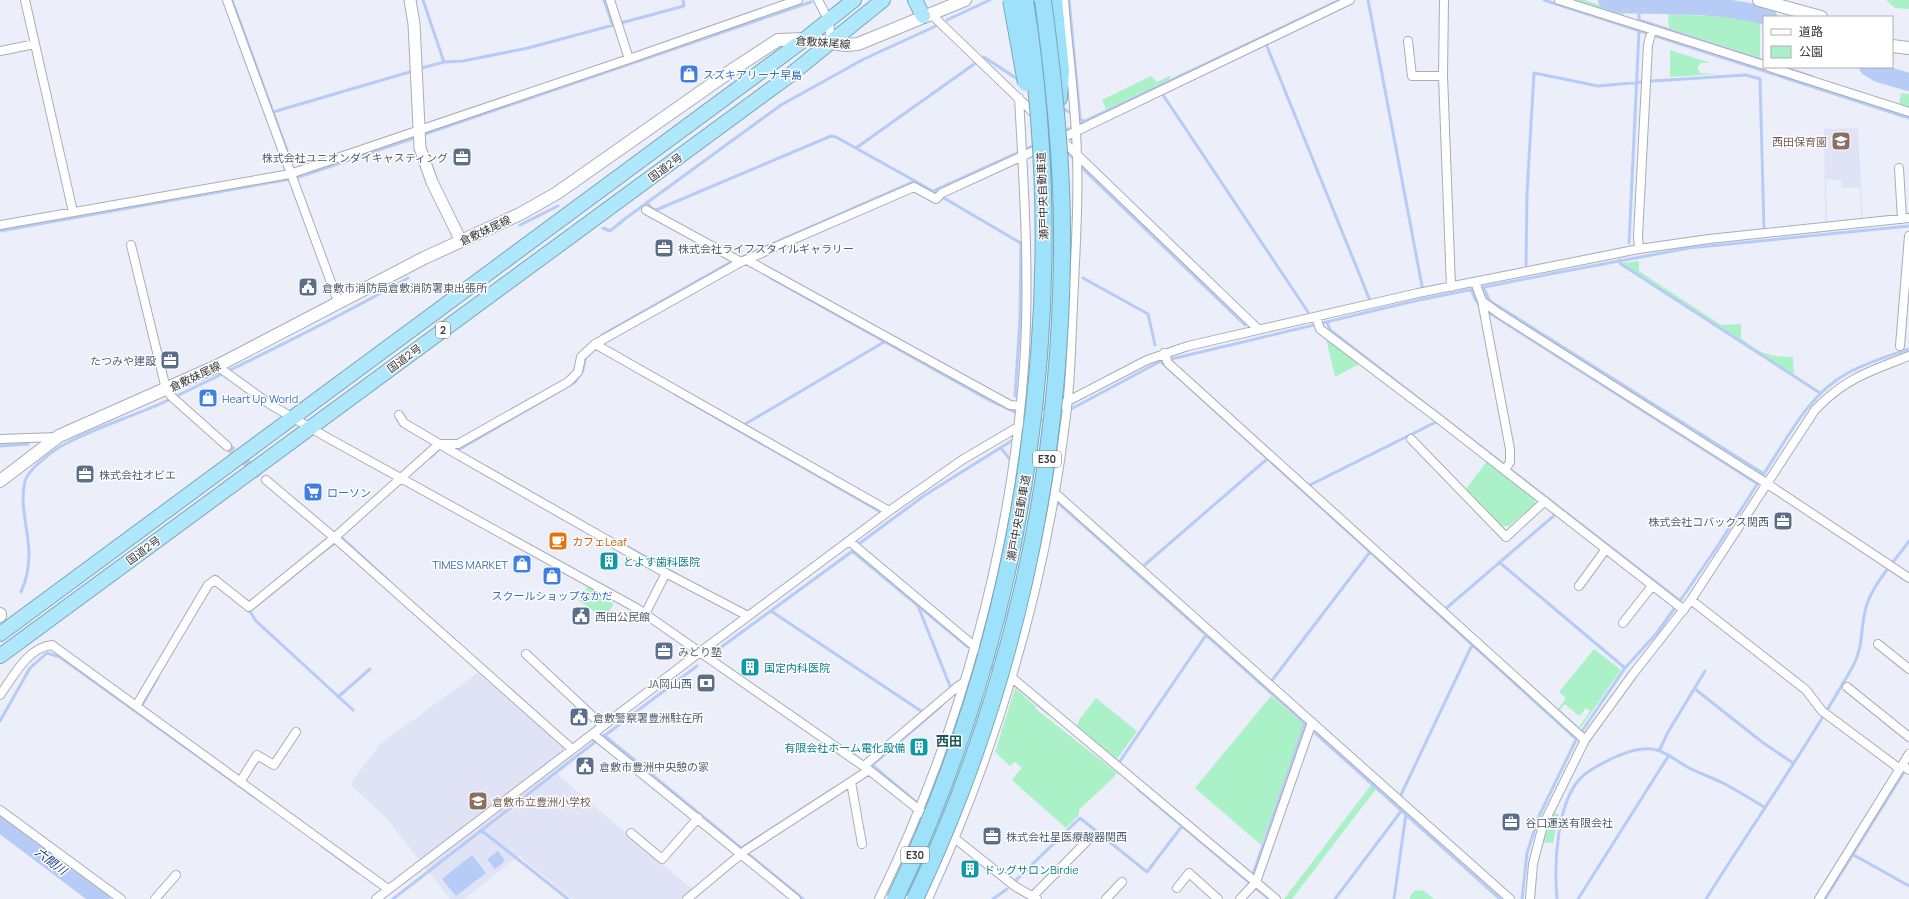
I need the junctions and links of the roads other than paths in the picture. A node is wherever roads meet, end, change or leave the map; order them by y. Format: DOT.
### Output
graph roads {
  1 [pos="25,0"];
  2 [pos="227,0"];
  3 [pos="410,0"];
  4 [pos="610,0"];
  5 [pos="798,0"];
  6 [pos="818,0"];
  7 [pos="854,0"];
  8 [pos="882,0"];
  9 [pos="915,0"];
  10 [pos="965,0"];
  11 [pos="1011,0"];
  12 [pos="1025,0"];
  13 [pos="1043,0"];
  14 [pos="1054,0"];
  15 [pos="1064,0"];
  16 [pos="1350,0"];
  17 [pos="1444,0"];
  18 [pos="1559,0"];
  19 [pos="1760,0"];
  20 [pos="927,15"];
  21 [pos="1816,16"];
  22 [pos="829,21"];
  23 [pos="1651,33"];
  24 [pos="805,38"];
  25 [pos="1408,41"];
  26 [pos="831,42"];
  27 [pos="35,44"];
  28 [pos="1893,46"];
  29 [pos="1909,48"];
  30 [pos="0,51"];
  31 [pos="629,59"];
  32 [pos="1763,65"];
  33 [pos="1772,68"];
  34 [pos="1442,76"];
  35 [pos="1019,98"];
  36 [pos="1909,112"];
  37 [pos="1075,130"];
  38 [pos="419,131"];
  39 [pos="1057,132"];
  40 [pos="1022,153"];
  41 [pos="1077,156"];
  42 [pos="1900,168"];
  43 [pos="291,177"];
  44 [pos="646,210"];
  45 [pos="73,212"];
  46 [pos="1907,220"];
  47 [pos="0,225"];
  48 [pos="1909,236"];
  49 [pos="461,241"];
  50 [pos="131,245"];
  51 [pos="1044,248"];
  52 [pos="1639,249"];
  53 [pos="740,260"];
  54 [pos="1451,287"];
  55 [pos="1476,287"];
  56 [pos="1482,301"];
  57 [pos="339,304"];
  58 [pos="1317,322"];
  59 [pos="1259,330"];
  60 [pos="594,345"];
  61 [pos="1900,346"];
  62 [pos="1909,356"];
  63 [pos="1165,357"];
  64 [pos="218,367"];
  65 [pos="171,395"];
  66 [pos="1067,404"];
  67 [pos="1019,411"];
  68 [pos="399,414"];
  69 [pos="292,417"];
  70 [pos="310,428"];
  71 [pos="1018,430"];
  72 [pos="59,436"];
  73 [pos="0,439"];
  74 [pos="1411,439"];
  75 [pos="439,444"];
  76 [pos="227,446"];
  77 [pos="1505,470"];
  78 [pos="400,478"];
  79 [pos="266,480"];
  80 [pos="0,481"];
  81 [pos="1766,483"];
  82 [pos="1054,497"];
  83 [pos="1545,502"];
  84 [pos="889,511"];
  85 [pos="337,540"];
  86 [pos="849,541"];
  87 [pos="1606,549"];
  88 [pos="666,573"];
  89 [pos="1909,578"];
  90 [pos="1579,586"];
  91 [pos="1652,586"];
  92 [pos="1691,600"];
  93 [pos="1679,606"];
  94 [pos="645,614"];
  95 [pos="748,616"];
  96 [pos="1623,623"];
  97 [pos="0,634"];
  98 [pos="974,644"];
  99 [pos="1878,644"];
  100 [pos="700,652"];
  101 [pos="526,654"];
  102 [pos="0,656"];
  103 [pos="1909,669"];
  104 [pos="1013,678"];
  105 [pos="963,683"];
  106 [pos="1847,687"];
  107 [pos="0,695"];
  108 [pos="136,706"];
  109 [pos="1312,722"];
  110 [pos="603,726"];
  111 [pos="296,732"];
  112 [pos="593,734"];
  113 [pos="1581,737"];
  114 [pos="1909,737"];
  115 [pos="572,749"];
  116 [pos="1909,754"];
  117 [pos="867,768"];
  118 [pos="1905,768"];
  119 [pos="240,782"];
  120 [pos="851,782"];
  121 [pos="0,810"];
  122 [pos="918,810"];
  123 [pos="698,818"];
  124 [pos="631,833"];
  125 [pos="955,839"];
  126 [pos="1087,841"];
  127 [pos="862,844"];
  128 [pos="741,851"];
  129 [pos="176,875"];
  130 [pos="1122,882"];
  131 [pos="1253,882"];
  132 [pos="1177,888"];
  133 [pos="388,889"];
  134 [pos="1035,898"];
  135 [pos="121,899"];
  136 [pos="156,899"];
  137 [pos="376,899"];
  138 [pos="687,899"];
  139 [pos="796,899"];
  140 [pos="879,899"];
  141 [pos="895,899"];
  142 [pos="916,899"];
  143 [pos="928,899"];
  144 [pos="1106,899"];
  145 [pos="1218,899"];
  146 [pos="1240,899"];
  147 [pos="1276,899"];
  148 [pos="1510,899"];
  149 [pos="1530,899"];
  150 [pos="1819,899"];
  1 -- 27 [label="street"];
  2 -- 43 [label="street"];
  3 -- 38 [label="street"];
  4 -- 31 [label="street"];
  5 -- 31 [label="street"];
  6 -- 22 [label="street"];
  7 -- 22 [label="highway, 国道2号 / 2"];
  8 -- 26 [label="highway, 国道2号 / 2"];
  9 -- 20 [label="highway"];
  10 -- 20 [label="main road, 倉敷妹尾線"];
  11 -- 51 [label="highway, bridge"];
  12 -- 51 [label="highway, 瀬戸中央自動車道 / E30, bridge"];
  13 -- 39 [label="highway, 瀬戸中央自動車道 / E30, bridge"];
  14 -- 39 [label="highway, bridge"];
  15 -- 37 [label="street"];
  16 -- 37 [label="street"];
  17 -- 34 [label="street"];
  18 -- 23 [label="street"];
  19 -- 21 [label="main road"];
  20 -- 26 [label="main road, 倉敷妹尾線"];
  20 -- 35 [label="street"];
  22 -- 24 [label="highway, 国道2号 / 2"];
  22 -- 26 [label="street"];
  23 -- 32 [label="street"];
  23 -- 52 [label="street"];
  24 -- 26 [label="main road, 倉敷妹尾線"];
  24 -- 49 [label="main road, 倉敷妹尾線"];
  24 -- 69 [label="highway, 国道2号 / 2"];
  25 -- 34 [label="street"];
  26 -- 70 [label="highway, 国道2号 / 2"];
  27 -- 30 [label="street"];
  27 -- 45 [label="street"];
  28 -- 29 [label="main road"];
  31 -- 38 [label="street"];
  33 -- 36 [label="street"];
  34 -- 54 [label="street"];
  35 -- 39 [label="street"];
  35 -- 40 [label="street"];
  37 -- 39 [label="street"];
  37 -- 41 [label="street"];
  38 -- 43 [label="street"];
  38 -- 49 [label="street"];
  39 -- 40 [label="street"];
  39 -- 41 [label="street"];
  39 -- 142 [label="highway, 瀬戸中央自動車道 / E30, bridge"];
  40 -- 53 [label="street"];
  40 -- 67 [label="street"];
  41 -- 59 [label="street"];
  41 -- 66 [label="street"];
  42 -- 46 [label="street"];
  43 -- 45 [label="street"];
  43 -- 57 [label="street"];
  44 -- 53 [label="street"];
  45 -- 47 [label="street"];
  46 -- 52 [label="street"];
  48 -- 61 [label="street"];
  49 -- 57 [label="main road, 倉敷妹尾線"];
  50 -- 65 [label="street"];
  51 -- 141 [label="highway, 瀬戸中央自動車道 / E30, bridge"];
  52 -- 55 [label="street"];
  53 -- 60 [label="street"];
  53 -- 67 [label="street"];
  54 -- 55 [label="street"];
  54 -- 58 [label="street"];
  55 -- 56 [label="street"];
  56 -- 77 [label="street"];
  56 -- 81 [label="street"];
  57 -- 64 [label="main road, 倉敷妹尾線"];
  58 -- 59 [label="street"];
  58 -- 77 [label="street"];
  59 -- 63 [label="street"];
  60 -- 75 [label="street"];
  60 -- 84 [label="street"];
  62 -- 81 [label="street"];
  63 -- 66 [label="street"];
  63 -- 113 [label="street"];
  64 -- 65 [label="main road, 倉敷妹尾線"];
  64 -- 69 [label="street"];
  65 -- 72 [label="main road, 倉敷妹尾線"];
  65 -- 76 [label="street"];
  66 -- 71 [label="street"];
  66 -- 82 [label="street"];
  67 -- 71 [label="street"];
  68 -- 75 [label="street"];
  69 -- 70 [label="street"];
  69 -- 97 [label="highway, 国道2号 / 2"];
  70 -- 78 [label="street"];
  70 -- 102 [label="highway, 国道2号 / 2"];
  71 -- 84 [label="street"];
  71 -- 98 [label="street"];
  72 -- 73 [label="street"];
  72 -- 80 [label="main road, 倉敷妹尾線"];
  74 -- 83 [label="street"];
  75 -- 78 [label="street"];
  75 -- 88 [label="street"];
  77 -- 83 [label="street"];
  78 -- 85 [label="street"];
  78 -- 94 [label="street"];
  79 -- 85 [label="street"];
  81 -- 89 [label="street"];
  81 -- 92 [label="street"];
  82 -- 104 [label="street"];
  82 -- 109 [label="street"];
  83 -- 87 [label="street"];
  84 -- 86 [label="street"];
  85 -- 108 [label="street"];
  85 -- 115 [label="street"];
  86 -- 95 [label="street"];
  86 -- 98 [label="street"];
  87 -- 90 [label="street"];
  87 -- 91 [label="street"];
  88 -- 94 [label="street"];
  88 -- 95 [label="street"];
  91 -- 93 [label="street"];
  91 -- 96 [label="street"];
  92 -- 93 [label="street"];
  92 -- 118 [label="street"];
  93 -- 113 [label="street"];
  94 -- 100 [label="street"];
  95 -- 100 [label="street"];
  98 -- 104 [label="street"];
  98 -- 105 [label="street"];
  99 -- 103 [label="street"];
  100 -- 110 [label="street"];
  100 -- 117 [label="street"];
  101 -- 110 [label="street"];
  104 -- 125 [label="street"];
  104 -- 131 [label="street"];
  105 -- 117 [label="street"];
  105 -- 122 [label="street"];
  106 -- 114 [label="street"];
  107 -- 108 [label="street"];
  108 -- 119 [label="street"];
  109 -- 131 [label="street"];
  109 -- 148 [label="street"];
  110 -- 112 [label="street"];
  111 -- 119 [label="street"];
  112 -- 115 [label="street"];
  112 -- 123 [label="street"];
  113 -- 149 [label="street"];
  115 -- 133 [label="street"];
  116 -- 118 [label="street"];
  117 -- 120 [label="street"];
  117 -- 122 [label="street"];
  118 -- 150 [label="street"];
  119 -- 133 [label="street"];
  120 -- 127 [label="street"];
  120 -- 128 [label="street"];
  121 -- 135 [label="street"];
  122 -- 125 [label="street"];
  122 -- 140 [label="street"];
  123 -- 124 [label="street"];
  123 -- 128 [label="street"];
  125 -- 134 [label="street"];
  125 -- 143 [label="street"];
  126 -- 134 [label="street"];
  128 -- 138 [label="street"];
  128 -- 139 [label="street"];
  129 -- 136 [label="street"];
  130 -- 144 [label="street"];
  131 -- 146 [label="street"];
  131 -- 147 [label="street"];
  132 -- 145 [label="street"];
  133 -- 137 [label="street"];
}
